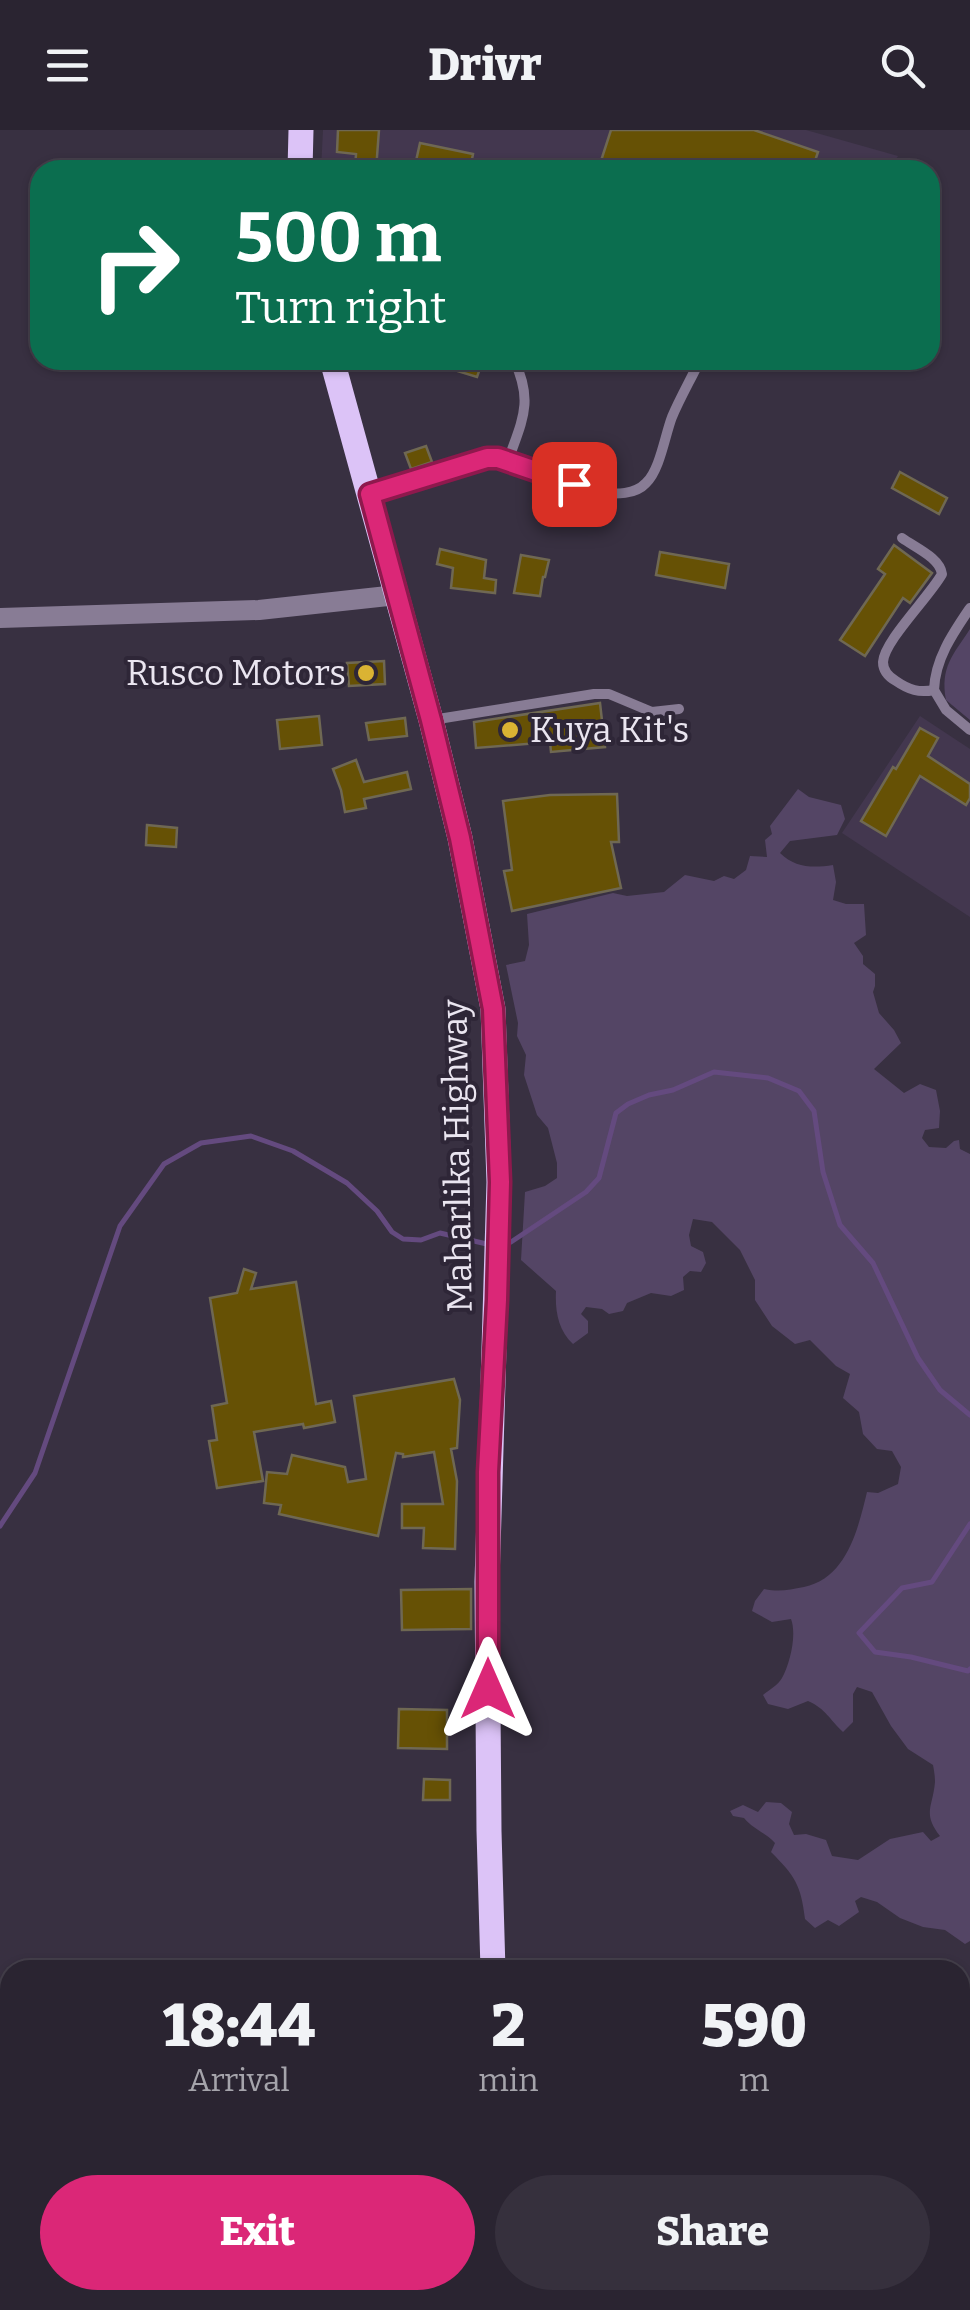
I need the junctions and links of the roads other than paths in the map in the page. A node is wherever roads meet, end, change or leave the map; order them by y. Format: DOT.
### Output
graph roads {
  1 [pos="301,130"];
  2 [pos="300,160"];
  3 [pos="335,370"];
  4 [pos="519,370"];
  5 [pos="695,370"];
  6 [pos="508,461"];
  7 [pos="370,494"];
  8 [pos="902,538"];
  9 [pos="397,596"];
  10 [pos="970,608"];
  11 [pos="0,618"];
  12 [pos="934,690"];
  13 [pos="680,709"];
  14 [pos="431,720"];
  15 [pos="970,730"];
  16 [pos="494,1960"];
  1 -- 2 [label="main road"];
  3 -- 7 [label="main road, Maharlika Highway"];
  4 -- 6 [label="lane"];
  5 -- 6 [label="lane"];
  6 -- 7 [label="lane"];
  7 -- 9 [label="main road, Maharlika Highway"];
  8 -- 12 [label="lane"];
  9 -- 11 [label="street"];
  9 -- 14 [label="main road, Maharlika Highway"];
  10 -- 12 [label="lane"];
  12 -- 15 [label="lane"];
  13 -- 14 [label="lane"];
  14 -- 16 [label="main road, Maharlika Highway"];
}
